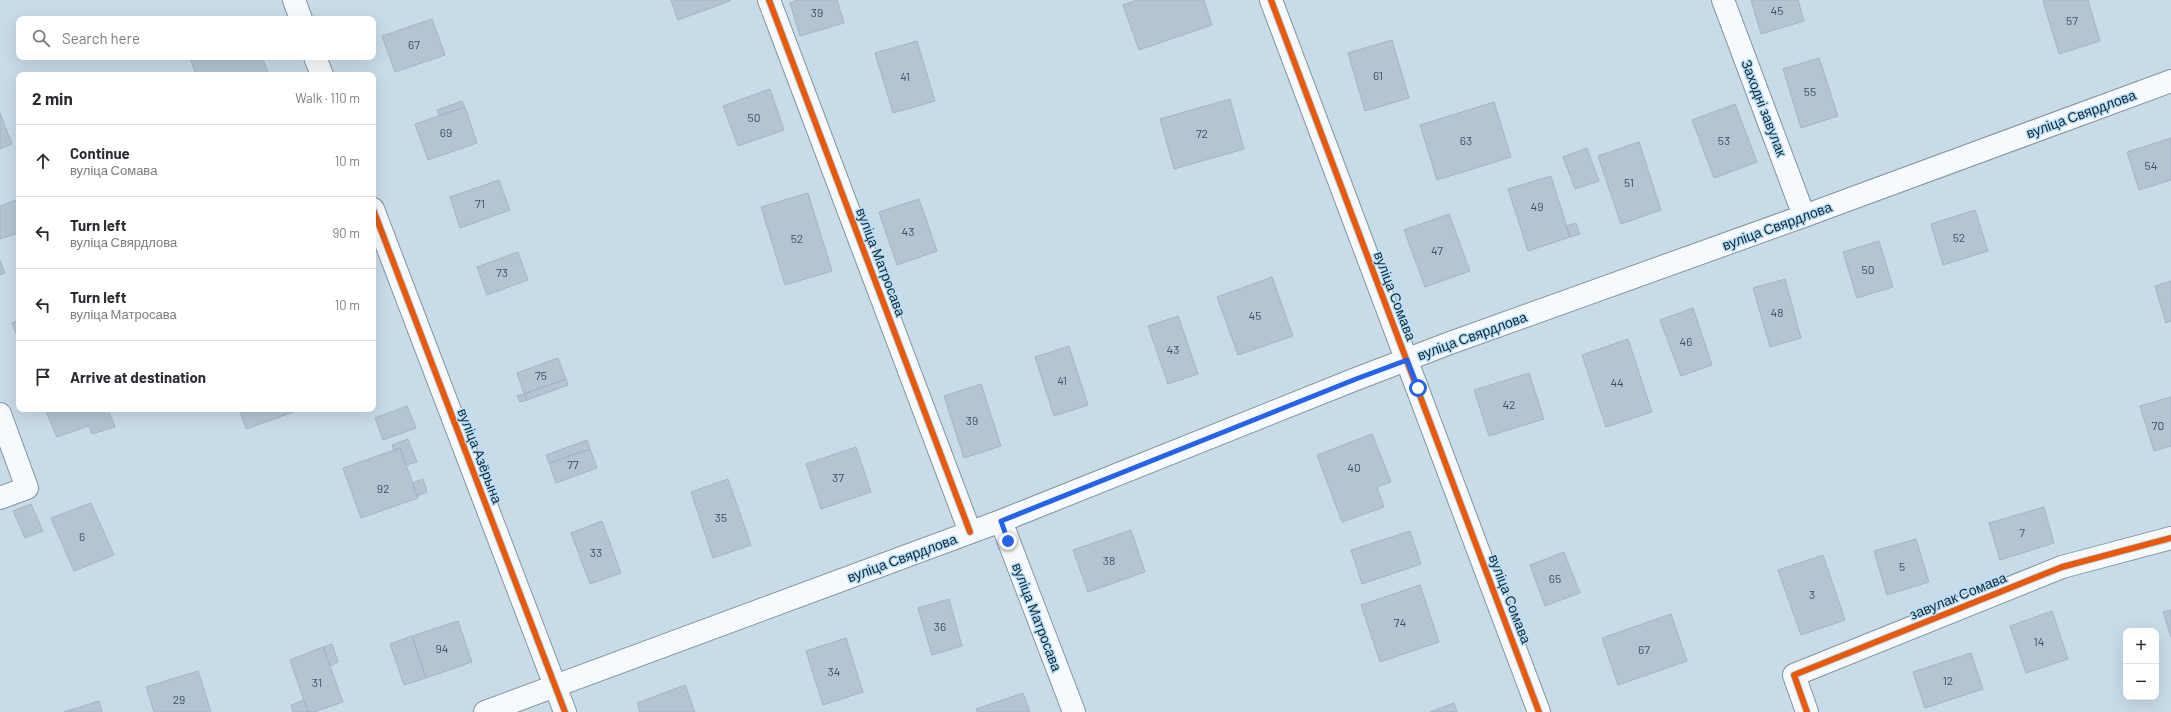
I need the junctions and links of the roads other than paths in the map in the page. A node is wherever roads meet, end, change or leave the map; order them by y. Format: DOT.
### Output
graph roads {
  1 [pos="294,0"];
  2 [pos="769,0"];
  3 [pos="1270,0"];
  4 [pos="1724,0"];
  5 [pos="300,16"];
  6 [pos="316,60"];
  7 [pos="321,72"];
  8 [pos="2171,81"];
  9 [pos="1804,216"];
  10 [pos="376,217"];
  11 [pos="1407,360"];
  12 [pos="0,414"];
  13 [pos="0,498"];
  14 [pos="1001,521"];
  15 [pos="970,532"];
  16 [pos="2171,538"];
  17 [pos="555,686"];
  18 [pos="485,712"];
  19 [pos="565,712"];
  20 [pos="1074,712"];
  21 [pos="1539,712"];
  22 [pos="1807,712"];
  1 -- 5 [label="street"];
  2 -- 15 [label="street, вуліца Матросава"];
  3 -- 11 [label="street, вуліца Сомава"];
  4 -- 9 [label="street, Заходні завулак"];
  6 -- 7 [label="street"];
  8 -- 9 [label="street, вуліца Свярдлова"];
  9 -- 11 [label="street, вуліца Свярдлова"];
  10 -- 17 [label="street, вуліца Азёрына"];
  11 -- 14 [label="street, вуліца Свярдлова"];
  11 -- 21 [label="street, вуліца Сомава"];
  12 -- 13 [label="street"];
  14 -- 15 [label="street, вуліца Свярдлова"];
  14 -- 20 [label="street, вуліца Матросава"];
  15 -- 17 [label="street, вуліца Свярдлова"];
  16 -- 22 [label="street, завулак Сомава"];
  17 -- 18 [label="street, вуліца Свярдлова"];
  17 -- 19 [label="street, вуліца Азёрына"];
}
